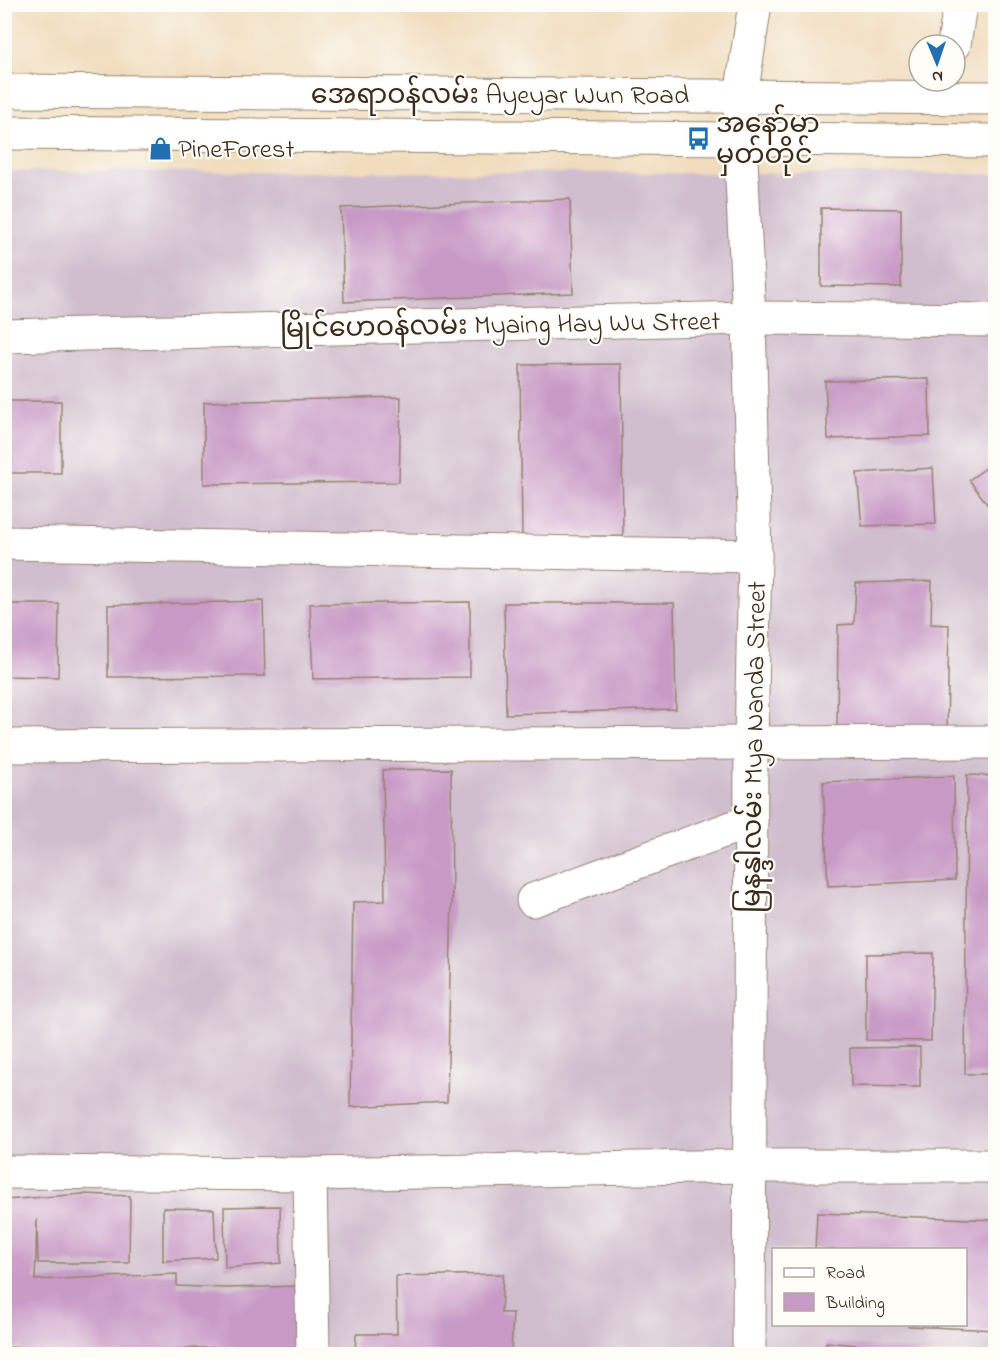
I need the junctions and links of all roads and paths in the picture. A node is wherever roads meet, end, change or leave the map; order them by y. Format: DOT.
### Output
graph roads {
  1 [pos="755,4"];
  2 [pos="960,4"];
  3 [pos="956,33"];
  4 [pos="907,90"];
  5 [pos="4,91"];
  6 [pos="967,93"];
  7 [pos="741,96"];
  8 [pos="996,98"];
  9 [pos="4,133"];
  10 [pos="740,139"];
  11 [pos="996,141"];
  12 [pos="749,318"];
  13 [pos="996,320"];
  14 [pos="4,336"];
  15 [pos="4,543"];
  16 [pos="755,556"];
  17 [pos="996,742"];
  18 [pos="752,743"];
  19 [pos="4,746"];
  20 [pos="751,821"];
  21 [pos="533,900"];
  22 [pos="750,1166"];
  23 [pos="996,1166"];
  24 [pos="4,1172"];
  25 [pos="310,1174"];
  26 [pos="313,1354"];
  27 [pos="749,1354"];
  1 -- 7 [label="street, မြနန္ဒါလမ်း Mya Nanda Street"];
  2 -- 3 [label="street"];
  4 -- 7 [label="street, အေရာဝန်လမ်း Ayeyar Wun Road"];
  5 -- 7 [label="street, အေရာဝန်လမ်း Ayeyar Wun Road"];
  6 -- 8 [label="street, အေရာဝန်လမ်း Ayeyar Wun Road"];
  7 -- 10 [label="street, မြနန္ဒါလမ်း Mya Nanda Street"];
  9 -- 10 [label="street, အေရာဝန်လမ်း Ayeyar Wun Road"];
  10 -- 11 [label="street, အေရာဝန်လမ်း Ayeyar Wun Road"];
  10 -- 12 [label="street, မြနန္ဒါလမ်း Mya Nanda Street"];
  12 -- 13 [label="street, မြိုင်ဟေဝန်လမ်း Myaing Hay Wu Street"];
  12 -- 14 [label="street, မြိုင်ဟေဝန်လမ်း Myaing Hay Wu Street"];
  12 -- 16 [label="street, မြနန္ဒါလမ်း Mya Nanda Street"];
  15 -- 16 [label="street"];
  16 -- 18 [label="street, မြနန္ဒါလမ်း Mya Nanda Street"];
  17 -- 18 [label="street"];
  18 -- 19 [label="street"];
  18 -- 20 [label="street, မြနန္ဒါလမ်း Mya Nanda Street"];
  20 -- 21 [label="street"];
  20 -- 22 [label="street, မြနန္ဒါလမ်း Mya Nanda Street"];
  22 -- 23 [label="street"];
  22 -- 25 [label="street"];
  22 -- 27 [label="street, မြနန္ဒါလမ်း Mya Nanda Street"];
  24 -- 25 [label="street"];
  25 -- 26 [label="street"];
}
